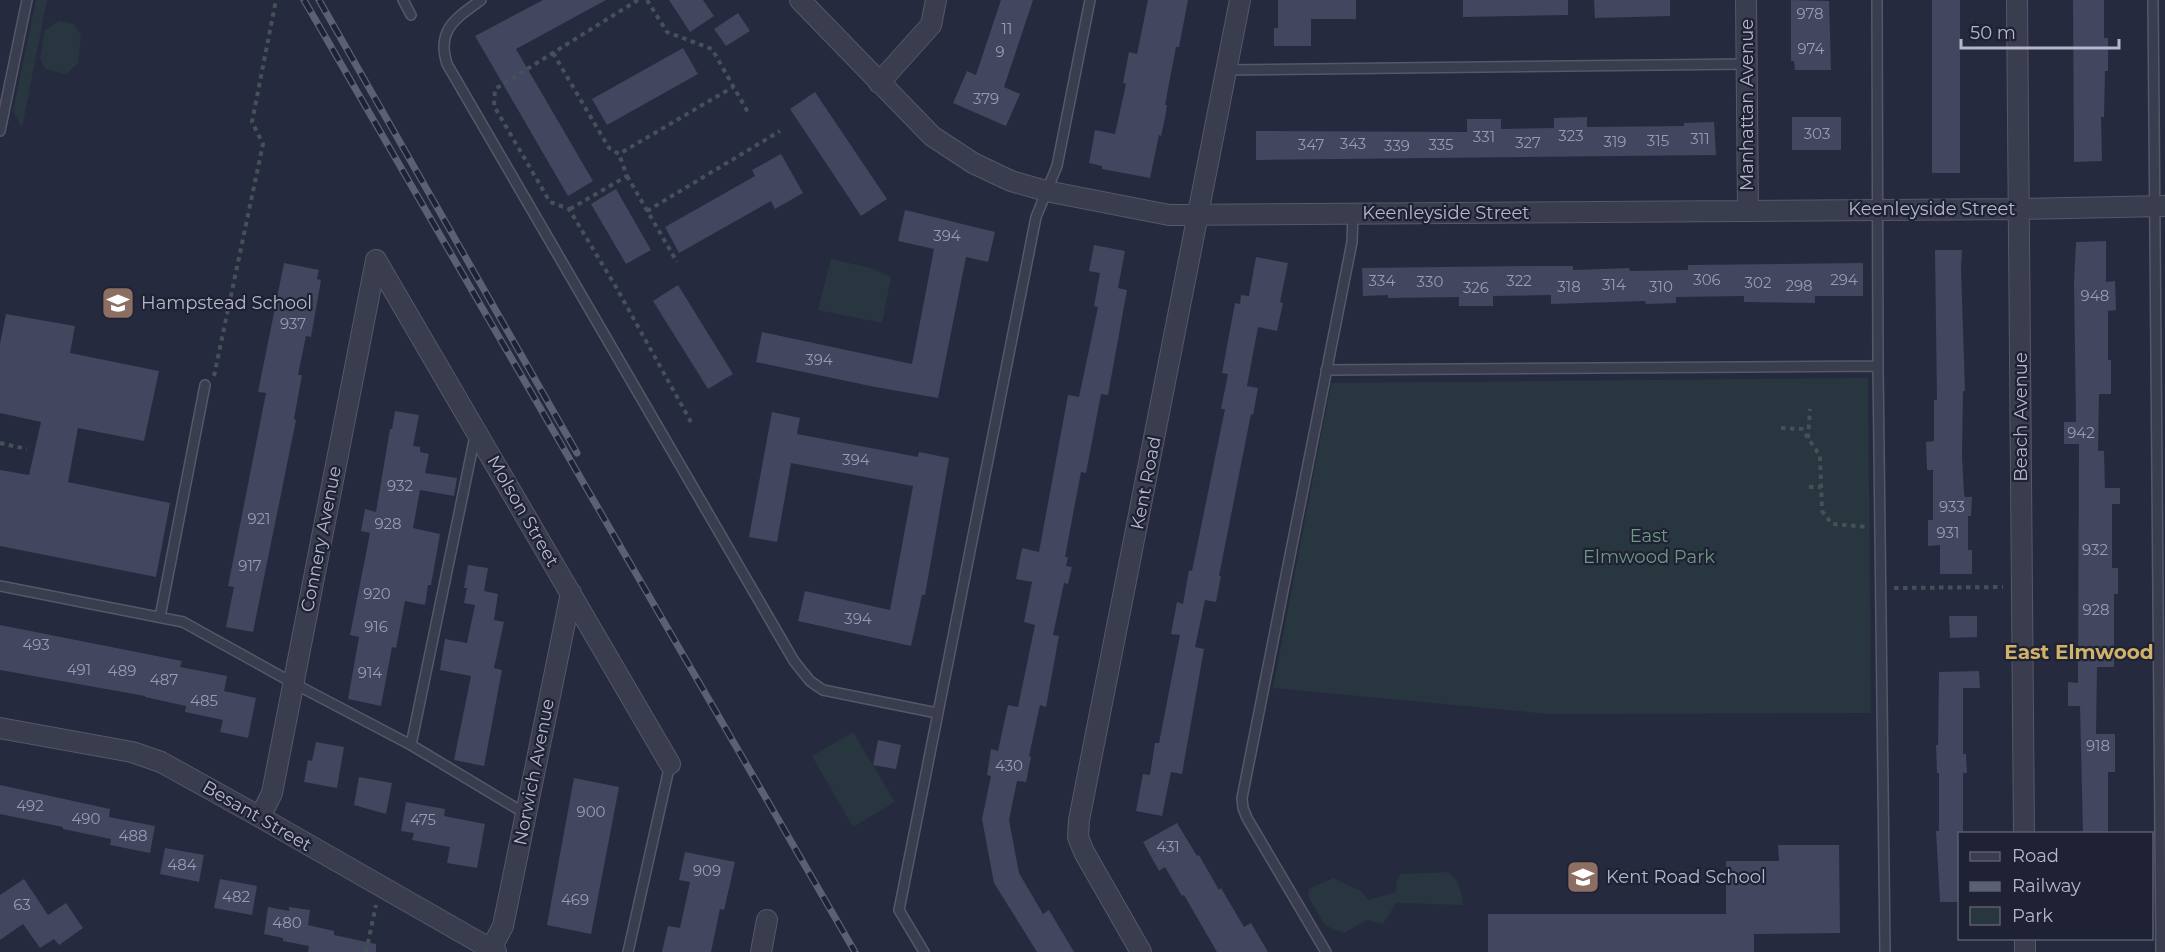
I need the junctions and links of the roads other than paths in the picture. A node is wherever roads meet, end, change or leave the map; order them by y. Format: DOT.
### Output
graph roads {
  1 [pos="27,0"];
  2 [pos="403,0"];
  3 [pos="481,0"];
  4 [pos="800,0"];
  5 [pos="936,0"];
  6 [pos="1090,0"];
  7 [pos="1240,0"];
  8 [pos="1746,0"];
  9 [pos="1877,0"];
  10 [pos="2017,0"];
  11 [pos="2153,0"];
  12 [pos="411,15"];
  13 [pos="1746,64"];
  14 [pos="1227,70"];
  15 [pos="879,82"];
  16 [pos="0,131"];
  17 [pos="1046,191"];
  18 [pos="2160,206"];
  19 [pos="1879,209"];
  20 [pos="2019,209"];
  21 [pos="1748,211"];
  22 [pos="1353,213"];
  23 [pos="1198,216"];
  24 [pos="376,260"];
  25 [pos="1878,366"];
  26 [pos="1326,370"];
  27 [pos="205,385"];
  28 [pos="476,430"];
  29 [pos="0,586"];
  30 [pos="571,593"];
  31 [pos="160,617"];
  32 [pos="293,683"];
  33 [pos="937,713"];
  34 [pos="0,728"];
  35 [pos="411,745"];
  36 [pos="670,764"];
  37 [pos="526,814"];
  38 [pos="260,817"];
  39 [pos="2024,832"];
  40 [pos="766,920"];
  41 [pos="493,951"];
  42 [pos="628,952"];
  43 [pos="761,952"];
  44 [pos="924,952"];
  45 [pos="1141,952"];
  46 [pos="1326,952"];
  47 [pos="1885,952"];
  48 [pos="2161,952"];
  1 -- 16 [label="lane"];
  2 -- 12 [label="lane"];
  3 -- 33 [label="lane"];
  4 -- 15 [label="street, Keenleyside Street"];
  5 -- 15 [label="street"];
  6 -- 17 [label="lane"];
  7 -- 14 [label="street, Kent Road"];
  8 -- 13 [label="street, Manhattan Avenue"];
  9 -- 19 [label="lane"];
  10 -- 20 [label="street, Beach Avenue"];
  11 -- 18 [label="lane"];
  13 -- 14 [label="lane"];
  13 -- 21 [label="street, Manhattan Avenue"];
  14 -- 23 [label="street, Kent Road"];
  15 -- 17 [label="street, Keenleyside Street"];
  17 -- 23 [label="street, Keenleyside Street"];
  17 -- 33 [label="lane"];
  18 -- 20 [label="street, Keenleyside Street"];
  18 -- 48 [label="lane"];
  19 -- 20 [label="street, Keenleyside Street"];
  19 -- 21 [label="street, Keenleyside Street"];
  19 -- 25 [label="lane"];
  20 -- 39 [label="street, Beach Avenue"];
  21 -- 22 [label="street, Keenleyside Street"];
  22 -- 23 [label="street, Keenleyside Street"];
  22 -- 26 [label="lane"];
  23 -- 45 [label="street, Kent Road"];
  24 -- 28 [label="street, Molson Street"];
  24 -- 32 [label="street, Connery Avenue"];
  25 -- 26 [label="lane"];
  25 -- 47 [label="lane"];
  26 -- 46 [label="lane"];
  27 -- 31 [label="lane"];
  28 -- 30 [label="street, Molson Street"];
  28 -- 35 [label="lane"];
  29 -- 31 [label="lane"];
  30 -- 36 [label="street, Molson Street"];
  30 -- 37 [label="street, Norwich Avenue"];
  31 -- 32 [label="lane"];
  32 -- 35 [label="lane"];
  32 -- 38 [label="street, Connery Avenue"];
  33 -- 44 [label="lane"];
  34 -- 38 [label="street, Besant Street"];
  35 -- 37 [label="lane"];
  36 -- 42 [label="lane"];
  37 -- 41 [label="street, Norwich Avenue"];
  38 -- 41 [label="street, Besant Street"];
  40 -- 43 [label="street"];
}
